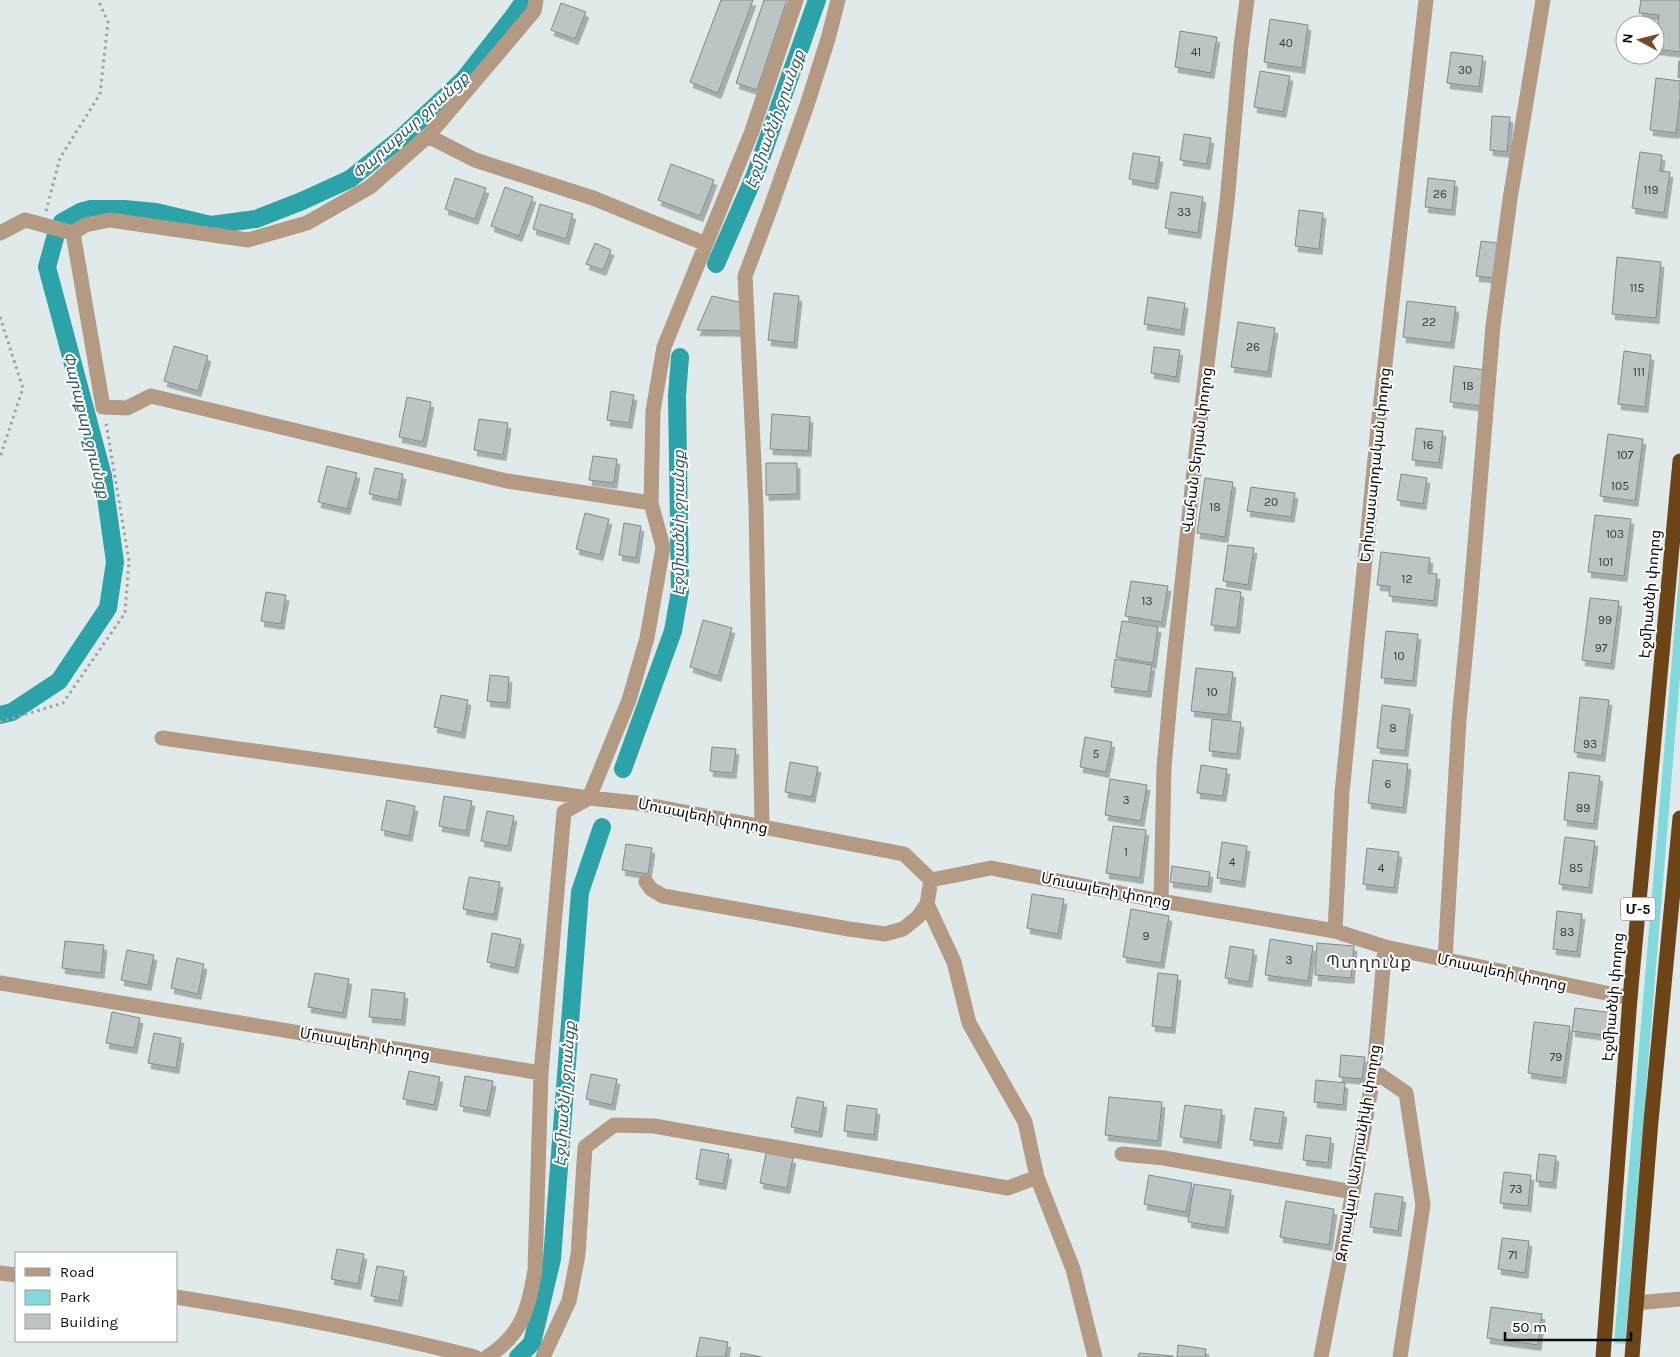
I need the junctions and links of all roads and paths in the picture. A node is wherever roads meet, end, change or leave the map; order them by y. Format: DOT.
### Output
graph roads {
  1 [pos="98,0"];
  2 [pos="536,0"];
  3 [pos="796,0"];
  4 [pos="838,0"];
  5 [pos="1247,0"];
  6 [pos="1426,0"];
  7 [pos="1543,0"];
  8 [pos="428,136"];
  9 [pos="43,225"];
  10 [pos="0,233"];
  11 [pos="73,233"];
  12 [pos="706,244"];
  13 [pos="0,317"];
  14 [pos="103,407"];
  15 [pos="0,457"];
  16 [pos="1680,461"];
  17 [pos="651,503"];
  18 [pos="0,722"];
  19 [pos="162,738"];
  20 [pos="589,798"];
  21 [pos="1680,818"];
  22 [pos="762,827"];
  23 [pos="932,880"];
  24 [pos="646,882"];
  25 [pos="1160,901"];
  26 [pos="927,904"];
  27 [pos="1335,931"];
  28 [pos="1674,934"];
  29 [pos="1385,947"];
  30 [pos="1445,960"];
  31 [pos="0,983"];
  32 [pos="1630,998"];
  33 [pos="1374,1070"];
  34 [pos="541,1073"];
  35 [pos="1122,1154"];
  36 [pos="1038,1177"];
  37 [pos="1353,1192"];
  38 [pos="0,1272"];
  39 [pos="15,1275"];
  40 [pos="178,1297"];
  41 [pos="1680,1299"];
  42 [pos="1636,1303"];
  43 [pos="475,1357"];
  44 [pos="487,1357"];
  45 [pos="545,1357"];
  46 [pos="1096,1357"];
  47 [pos="1321,1357"];
  48 [pos="1400,1357"];
  49 [pos="1603,1357"];
  50 [pos="1632,1357"];
  1 -- 9 [label="path"];
  2 -- 8 [label="street"];
  3 -- 12 [label="street"];
  4 -- 22 [label="street"];
  5 -- 25 [label="street, Վահան Տերյան փողոց"];
  6 -- 27 [label="street, Երիտասարդական փողոց"];
  7 -- 30 [label="street"];
  8 -- 11 [label="street"];
  8 -- 12 [label="street"];
  9 -- 10 [label="street"];
  9 -- 11 [label="street"];
  11 -- 14 [label="street"];
  12 -- 17 [label="street"];
  13 -- 15 [label="path"];
  14 -- 17 [label="street"];
  14 -- 18 [label="path"];
  16 -- 32 [label="highway, Էջմիածնի փողոց / Մ-5"];
  17 -- 20 [label="street"];
  19 -- 20 [label="street, Մուսալեռի փողոց"];
  20 -- 22 [label="street, Մուսալեռի փողոց"];
  20 -- 34 [label="street"];
  21 -- 28 [label="highway, Մ-5"];
  22 -- 23 [label="street, Մուսալեռի փողոց"];
  23 -- 25 [label="street, Մուսալեռի փողոց"];
  23 -- 26 [label="street"];
  24 -- 26 [label="street"];
  25 -- 27 [label="street, Մուսալեռի փողոց"];
  26 -- 36 [label="street"];
  27 -- 29 [label="street, Մուսալեռի փողոց"];
  28 -- 42 [label="highway, Մ-5"];
  29 -- 30 [label="street, Մուսալեռի փողոց"];
  29 -- 33 [label="street, Զորավար Անդրանիկի փողոց"];
  30 -- 32 [label="street, Մուսալեռի փողոց"];
  31 -- 34 [label="street, Մուսալեռի փողոց"];
  32 -- 49 [label="highway, Էջմիածնի փողոց / Մ-5"];
  33 -- 37 [label="street, Զորավար Անդրանիկի փողոց"];
  33 -- 48 [label="street"];
  34 -- 44 [label="street"];
  35 -- 37 [label="street"];
  36 -- 45 [label="street"];
  36 -- 46 [label="street"];
  37 -- 47 [label="street, Զորավար Անդրանիկի փողոց"];
  38 -- 39 [label="street"];
  40 -- 43 [label="street"];
  41 -- 42 [label="street"];
  42 -- 50 [label="highway, Մ-5"];
}
